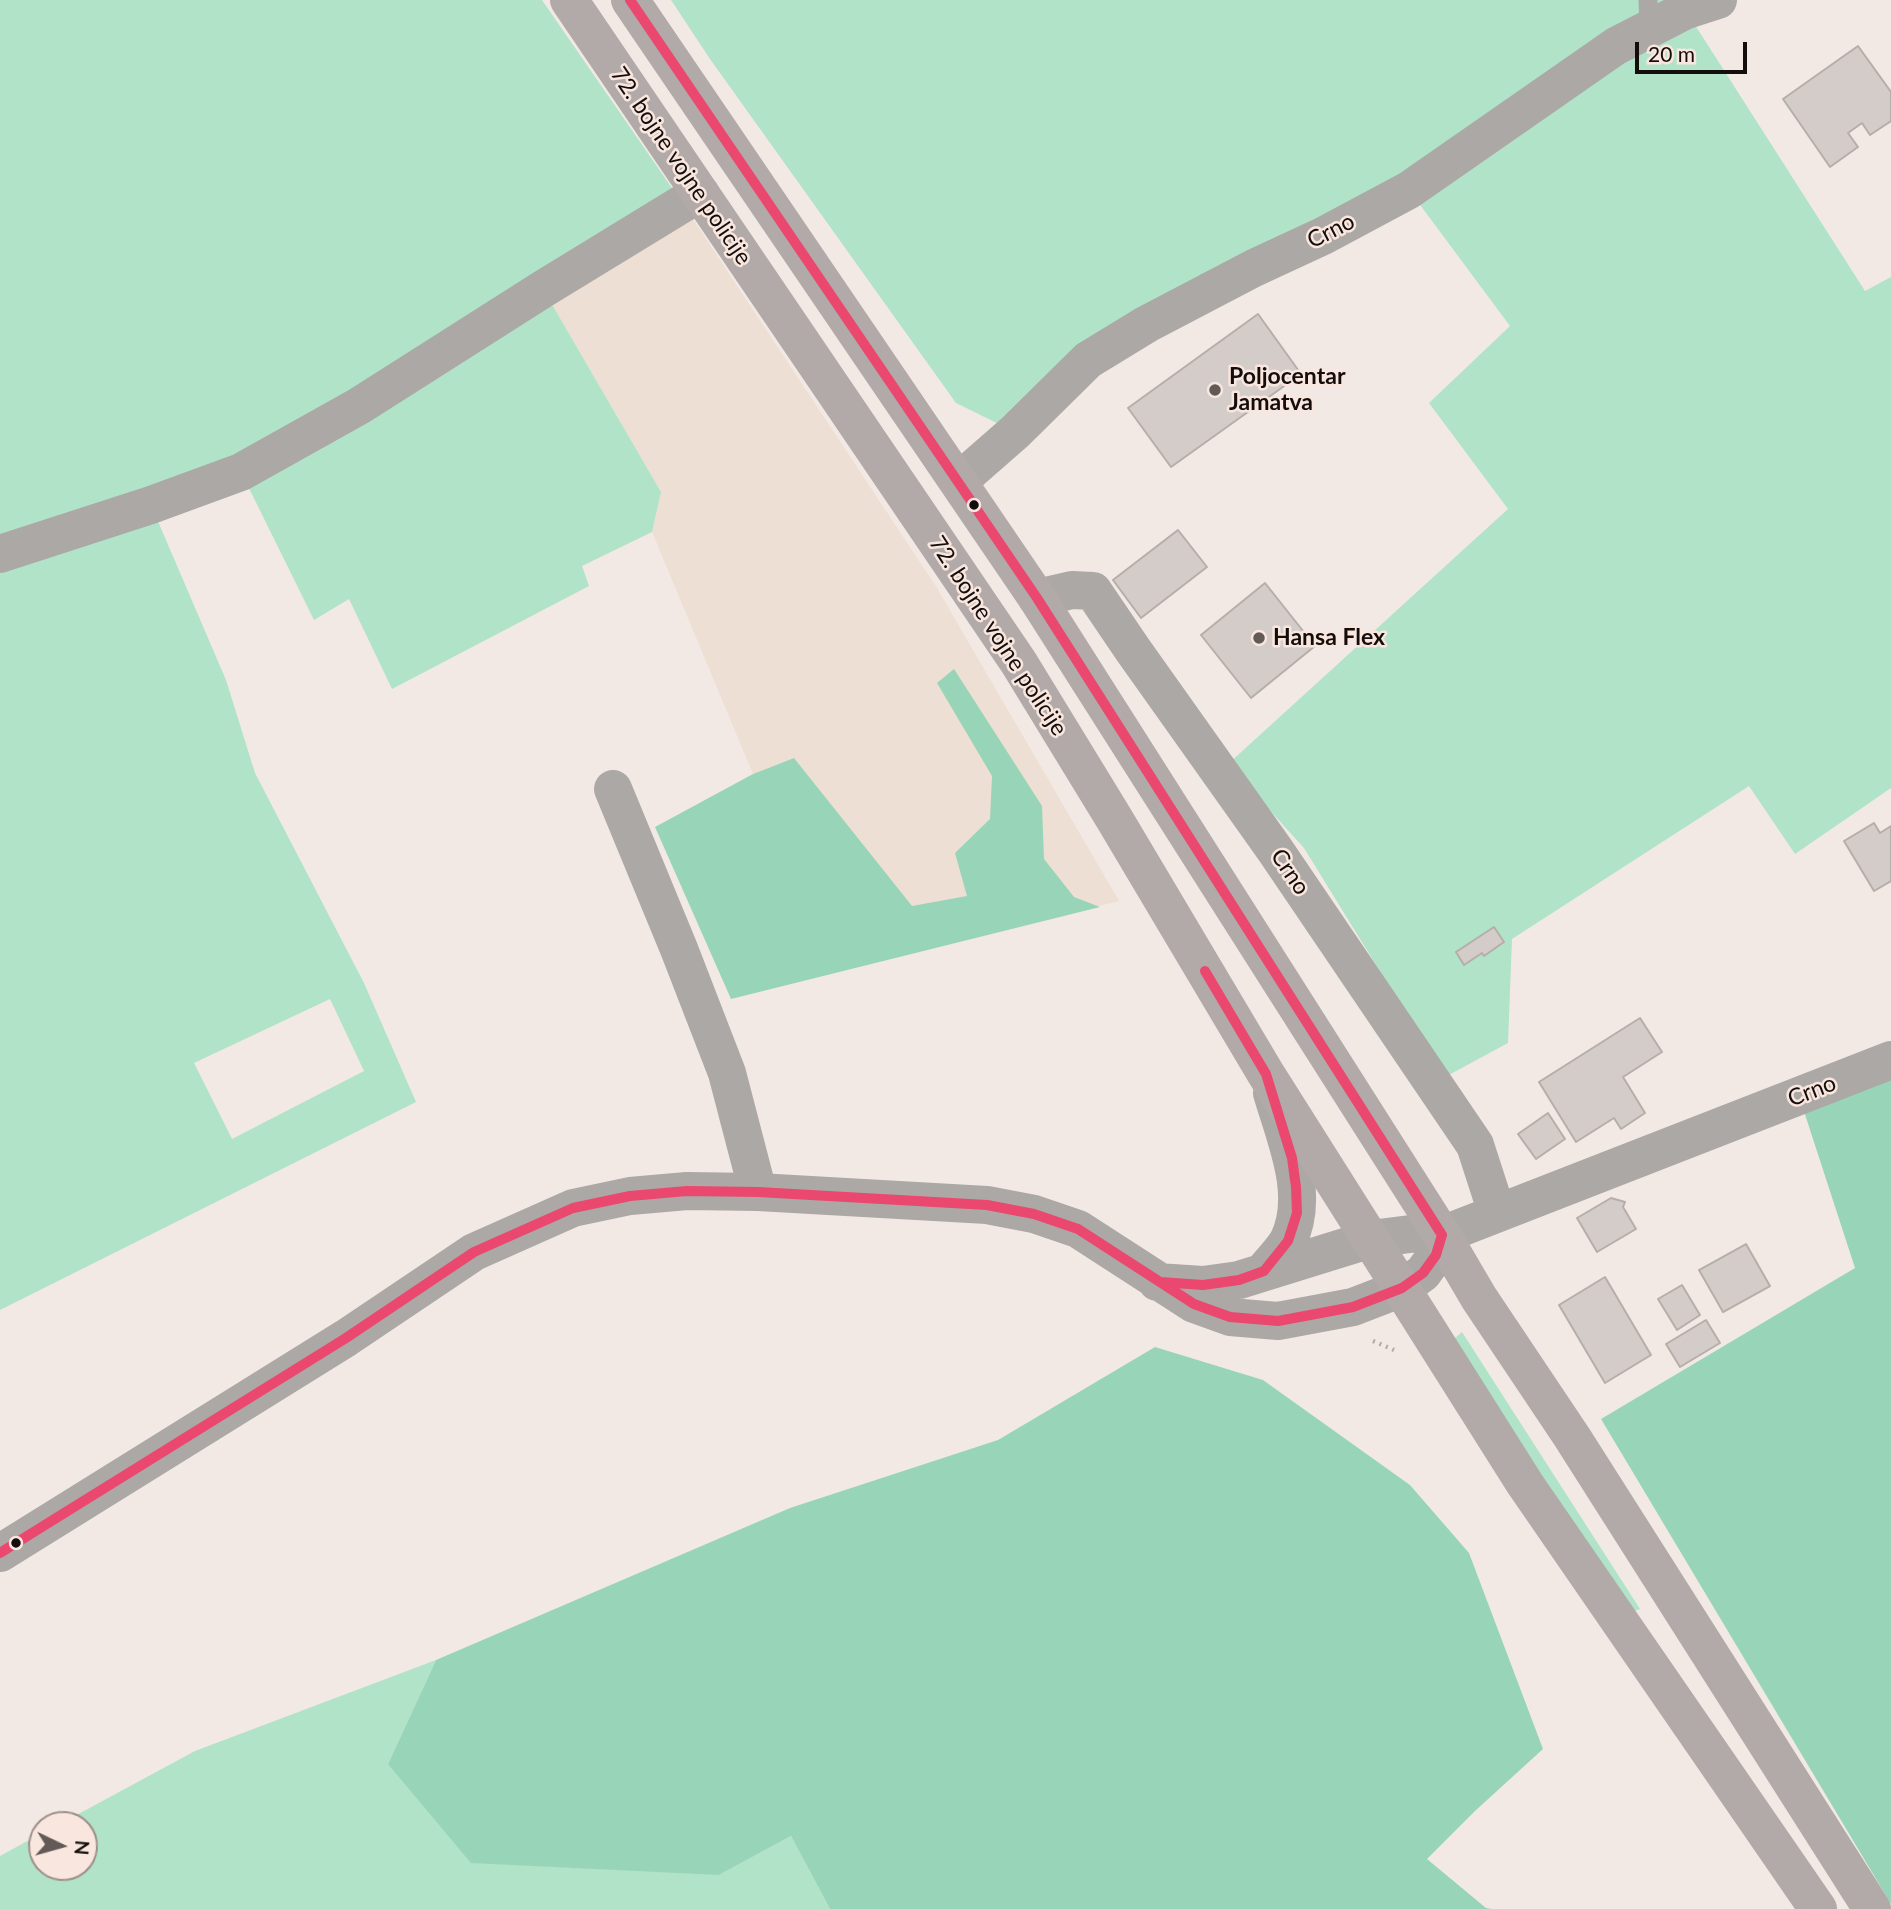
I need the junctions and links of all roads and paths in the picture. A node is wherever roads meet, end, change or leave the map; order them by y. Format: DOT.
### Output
graph roads {
  1 [pos="569,0"];
  2 [pos="630,0"];
  3 [pos="1718,0"];
  4 [pos="1648,15"];
  5 [pos="700,193"];
  6 [pos="959,481"];
  7 [pos="0,554"];
  8 [pos="1037,598"];
  9 [pos="613,789"];
  10 [pos="1891,1060"];
  11 [pos="1266,1074"];
  12 [pos="758,1192"];
  13 [pos="1497,1213"];
  14 [pos="1442,1235"];
  15 [pos="1371,1239"];
  16 [pos="1265,1271"];
  17 [pos="1157,1282"];
  18 [pos="1402,1288"];
  19 [pos="0,1553"];
  20 [pos="1818,1909"];
  21 [pos="1871,1909"];
  1 -- 5 [label="main road, 72. bojne vojne policije"];
  2 -- 6 [label="main road"];
  3 -- 4 [label="street, Crno"];
  4 -- 6 [label="street, Crno"];
  5 -- 7 [label="street"];
  5 -- 11 [label="main road, 72. bojne vojne policije"];
  6 -- 8 [label="main road"];
  8 -- 13 [label="street, Crno"];
  8 -- 14 [label="main road"];
  9 -- 12 [label="street"];
  10 -- 13 [label="street, Crno"];
  11 -- 15 [label="main road, 72. bojne vojne policije"];
  11 -- 16 [label="street"];
  12 -- 17 [label="street"];
  12 -- 19 [label="street"];
  13 -- 14 [label="street, Crno"];
  14 -- 15 [label="street, Crno"];
  14 -- 18 [label="street"];
  14 -- 21 [label="main road"];
  15 -- 16 [label="street, Crno"];
  15 -- 18 [label="main road, 72. bojne vojne policije"];
  16 -- 17 [label="street, Crno"];
  17 -- 18 [label="street"];
  18 -- 20 [label="main road, 72. bojne vojne policije"];
}
